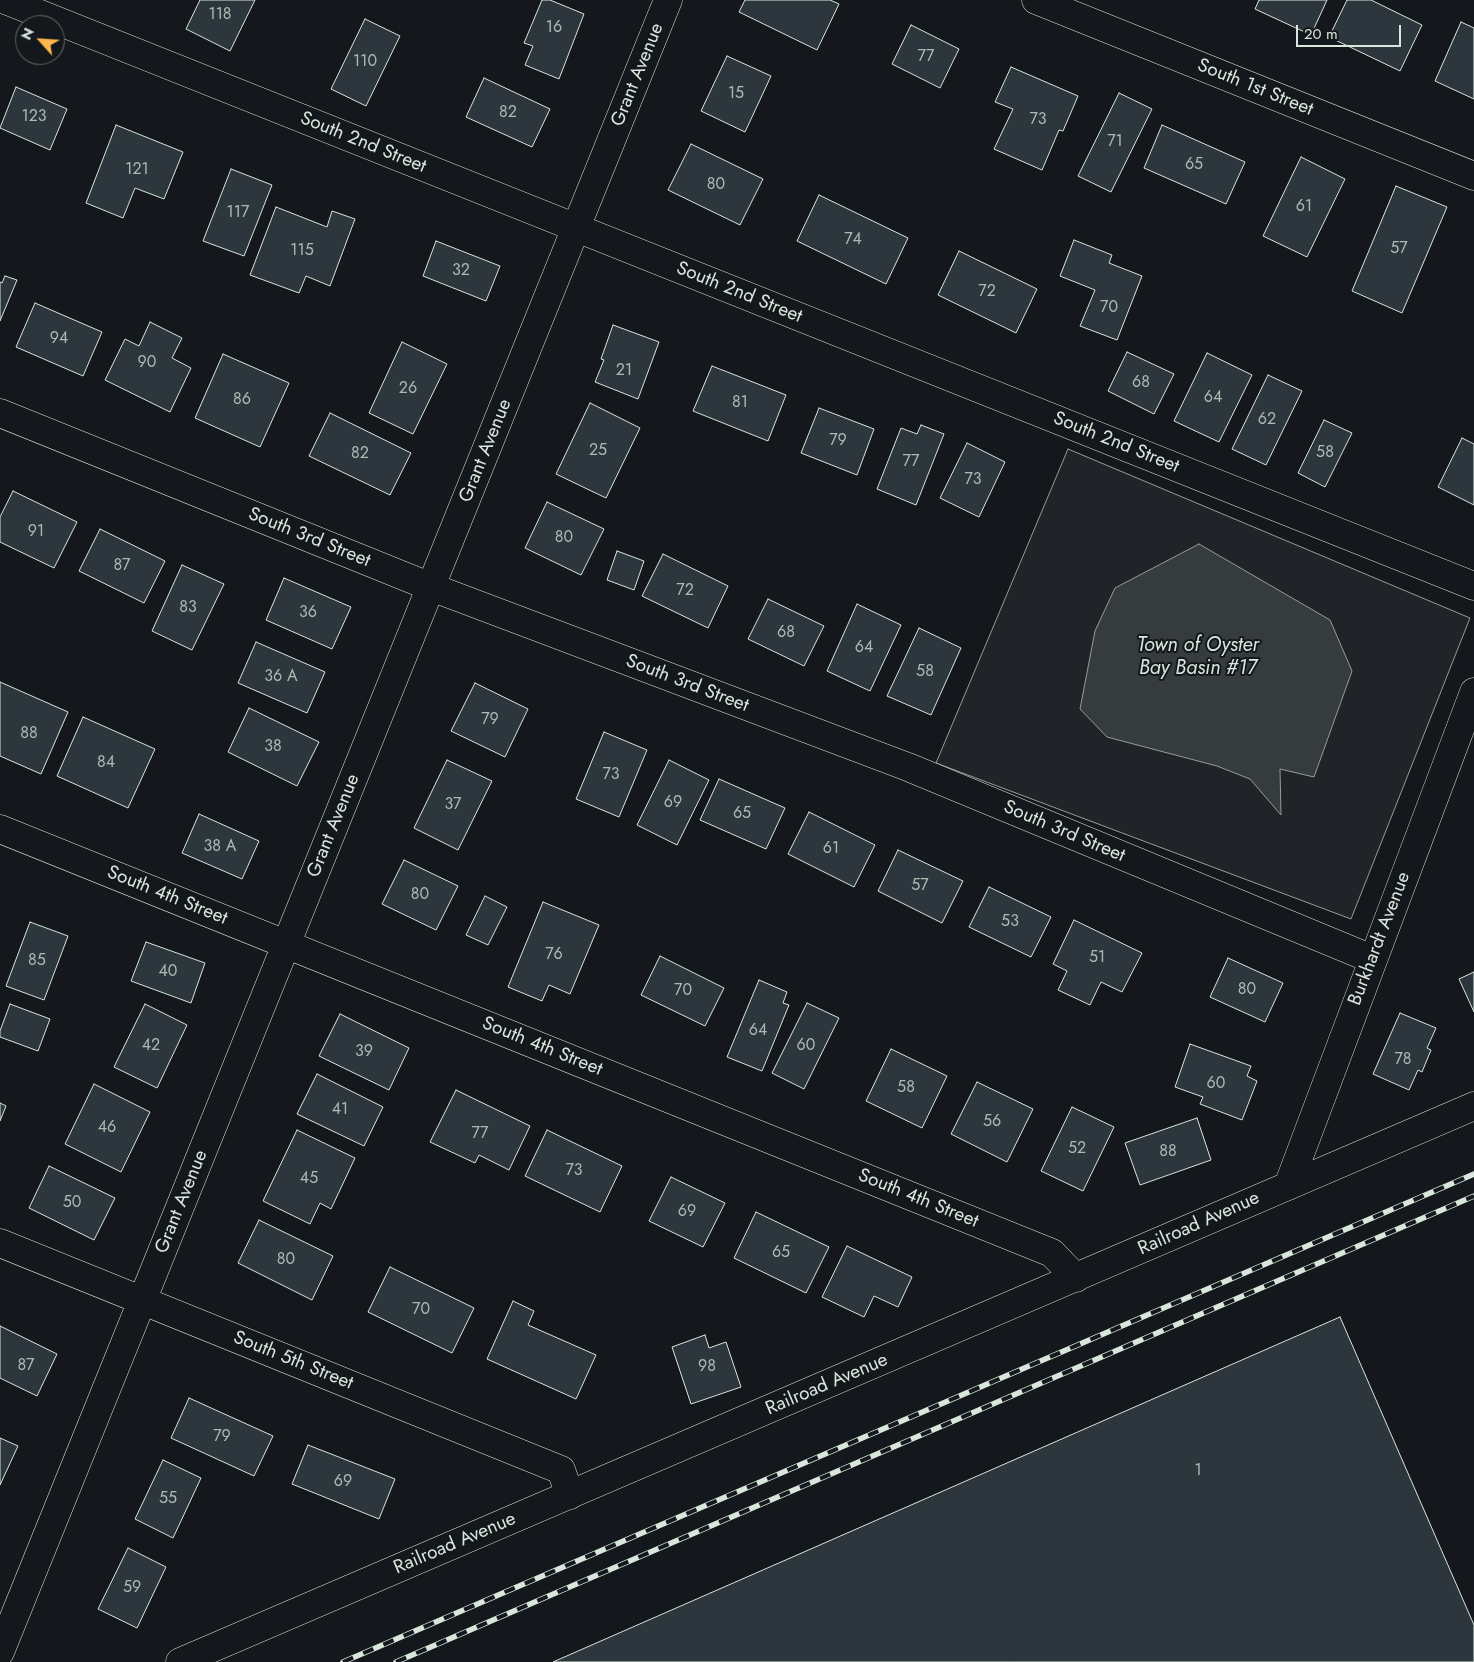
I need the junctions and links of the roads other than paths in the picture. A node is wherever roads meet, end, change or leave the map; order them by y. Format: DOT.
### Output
graph roads {
  1 [pos="5,0"];
  2 [pos="668,0"];
  3 [pos="1036,0"];
  4 [pos="1474,176"];
  5 [pos="576,228"];
  6 [pos="0,413"];
  7 [pos="1474,586"];
  8 [pos="431,587"];
  9 [pos="1474,692"];
  10 [pos="0,829"];
  11 [pos="286,944"];
  12 [pos="1372,959"];
  13 [pos="1474,1106"];
  14 [pos="1288,1186"];
  15 [pos="0,1243"];
  16 [pos="1076,1278"];
  17 [pos="143,1300"];
  18 [pos="570,1495"];
  19 [pos="0,1652"];
  20 [pos="180,1662"];
  1 -- 5 [label="street, South 2nd Street"];
  2 -- 5 [label="street, Grant Avenue"];
  3 -- 4 [label="street, South 1st Street"];
  5 -- 7 [label="street, South 2nd Street"];
  5 -- 8 [label="street, Grant Avenue"];
  6 -- 8 [label="street, South 3rd Street"];
  8 -- 11 [label="street, Grant Avenue"];
  8 -- 12 [label="street, South 3rd Street"];
  9 -- 12 [label="street, Burkhardt Avenue"];
  10 -- 11 [label="street, South 4th Street"];
  11 -- 16 [label="street, South 4th Street"];
  11 -- 17 [label="street, Grant Avenue"];
  12 -- 14 [label="street, Burkhardt Avenue"];
  13 -- 14 [label="street, Railroad Avenue"];
  14 -- 16 [label="street, Railroad Avenue"];
  15 -- 17 [label="street, South 5th Street"];
  16 -- 18 [label="street, Railroad Avenue"];
  17 -- 18 [label="street, South 5th Street"];
  17 -- 19 [label="street, Grant Avenue"];
  18 -- 20 [label="street, Railroad Avenue"];
}
